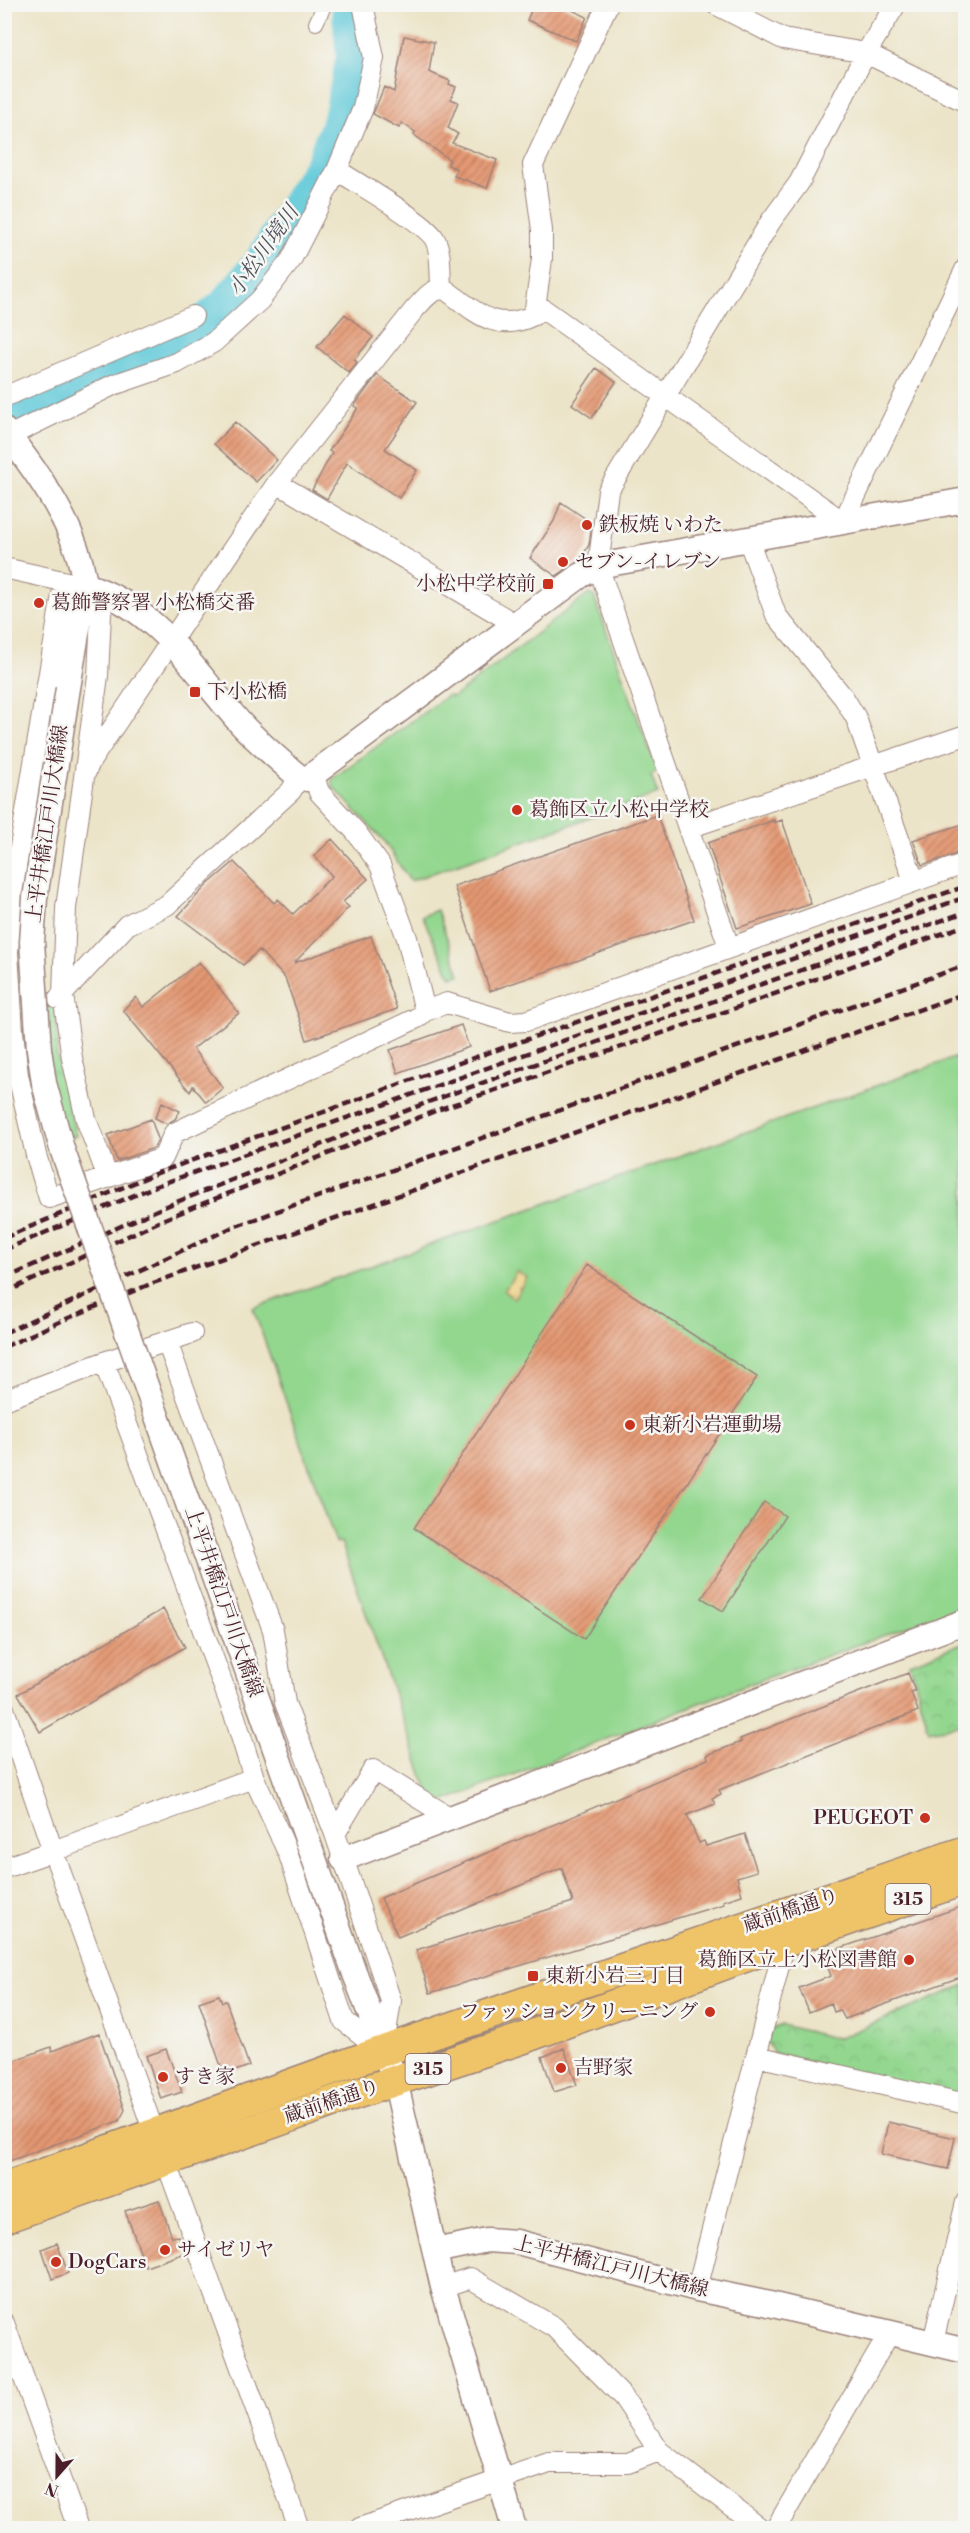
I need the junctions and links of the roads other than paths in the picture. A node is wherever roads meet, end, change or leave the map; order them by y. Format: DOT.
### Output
graph roads {
  1 [pos="325,4"];
  2 [pos="363,4"];
  3 [pos="608,4"];
  4 [pos="715,4"];
  5 [pos="896,4"];
  6 [pos="316,23"];
  7 [pos="866,53"];
  8 [pos="966,102"];
  9 [pos="337,170"];
  10 [pos="966,268"];
  11 [pos="441,289"];
  12 [pos="536,304"];
  13 [pos="193,316"];
  14 [pos="4,396"];
  15 [pos="666,396"];
  16 [pos="7,433"];
  17 [pos="277,483"];
  18 [pos="966,500"];
  19 [pos="843,522"];
  20 [pos="748,539"];
  21 [pos="598,566"];
  22 [pos="4,568"];
  23 [pos="85,587"];
  24 [pos="515,624"];
  25 [pos="170,640"];
  26 [pos="966,735"];
  27 [pos="872,766"];
  28 [pos="85,774"];
  29 [pos="306,777"];
  30 [pos="688,828"];
  31 [pos="966,863"];
  32 [pos="914,881"];
  33 [pos="729,946"];
  34 [pos="63,995"];
  35 [pos="425,1011"];
  36 [pos="8,1035"];
  37 [pos="108,1178"];
  38 [pos="192,1333"];
  39 [pos="167,1342"];
  40 [pos="104,1362"];
  41 [pos="4,1400"];
  42 [pos="966,1621"];
  43 [pos="285,1703"];
  44 [pos="4,1709"];
  45 [pos="235,1717"];
  46 [pos="254,1778"];
  47 [pos="449,1818"];
  48 [pos="335,1834"];
  49 [pos="53,1851"];
  50 [pos="966,1851"];
  51 [pos="343,1859"];
  52 [pos="4,1868"];
  53 [pos="966,1879"];
  54 [pos="785,1942"];
  55 [pos="383,2051"];
  56 [pos="756,2056"];
  57 [pos="395,2080"];
  58 [pos="966,2104"];
  59 [pos="161,2148"];
  60 [pos="4,2188"];
  61 [pos="966,2202"];
  62 [pos="4,2218"];
  63 [pos="435,2252"];
  64 [pos="443,2287"];
  65 [pos="697,2289"];
  66 [pos="4,2323"];
  67 [pos="889,2334"];
  68 [pos="933,2342"];
  69 [pos="966,2351"];
  70 [pos="659,2451"];
  71 [pos="500,2480"];
  72 [pos="78,2529"];
  73 [pos="299,2529"];
  74 [pos="360,2529"];
  75 [pos="514,2529"];
  76 [pos="760,2529"];
  77 [pos="776,2529"];
  1 -- 6 [label="street"];
  2 -- 9 [label="street"];
  3 -- 12 [label="street"];
  4 -- 7 [label="street"];
  5 -- 7 [label="street"];
  7 -- 8 [label="street"];
  7 -- 15 [label="street"];
  9 -- 11 [label="street"];
  9 -- 16 [label="street"];
  10 -- 19 [label="street"];
  11 -- 12 [label="street"];
  11 -- 17 [label="street"];
  12 -- 15 [label="street"];
  13 -- 14 [label="street"];
  15 -- 19 [label="street"];
  15 -- 21 [label="street"];
  16 -- 23 [label="street, 上平井橋江戸川大橋線"];
  17 -- 24 [label="street"];
  17 -- 25 [label="street"];
  18 -- 19 [label="street"];
  19 -- 20 [label="street"];
  20 -- 21 [label="street"];
  20 -- 27 [label="street"];
  21 -- 24 [label="street"];
  21 -- 30 [label="street"];
  22 -- 23 [label="street"];
  23 -- 25 [label="street"];
  23 -- 28 [label="street"];
  23 -- 36 [label="street"];
  23 -- 55 [label="street, 上平井橋江戸川大橋線, bridge"];
  24 -- 29 [label="street"];
  25 -- 28 [label="street"];
  25 -- 29 [label="street"];
  26 -- 27 [label="street"];
  27 -- 30 [label="street"];
  27 -- 32 [label="street"];
  28 -- 34 [label="street"];
  29 -- 34 [label="street"];
  29 -- 35 [label="street"];
  30 -- 33 [label="street"];
  31 -- 32 [label="street"];
  32 -- 33 [label="street"];
  33 -- 35 [label="street"];
  34 -- 36 [label="street"];
  34 -- 37 [label="street"];
  35 -- 37 [label="street"];
  36 -- 37 [label="street"];
  38 -- 39 [label="street"];
  39 -- 40 [label="street"];
  39 -- 43 [label="street"];
  40 -- 41 [label="street"];
  40 -- 45 [label="street"];
  42 -- 47 [label="street"];
  43 -- 45 [label="street"];
  43 -- 48 [label="street"];
  44 -- 49 [label="street"];
  45 -- 46 [label="street"];
  46 -- 49 [label="street"];
  46 -- 55 [label="street"];
  47 -- 48 [label="street"];
  47 -- 51 [label="street"];
  48 -- 51 [label="street"];
  49 -- 52 [label="street"];
  49 -- 59 [label="street"];
  50 -- 55 [label="main road, 蔵前橋通り / 315"];
  51 -- 55 [label="street"];
  53 -- 54 [label="main road, 蔵前橋通り / 315"];
  54 -- 56 [label="street"];
  54 -- 57 [label="main road, 蔵前橋通り / 315"];
  55 -- 57 [label="street, 上平井橋江戸川大橋線"];
  55 -- 59 [label="main road, 蔵前橋通り / 315"];
  56 -- 58 [label="street"];
  56 -- 65 [label="street"];
  57 -- 59 [label="main road, 蔵前橋通り / 315"];
  57 -- 63 [label="street, 上平井橋江戸川大橋線"];
  59 -- 60 [label="main road, 蔵前橋通り / 315"];
  59 -- 62 [label="main road, 蔵前橋通り / 315"];
  59 -- 73 [label="street"];
  61 -- 68 [label="street"];
  63 -- 64 [label="street"];
  63 -- 65 [label="street, 上平井橋江戸川大橋線"];
  64 -- 70 [label="street"];
  64 -- 71 [label="street"];
  65 -- 67 [label="street, 上平井橋江戸川大橋線"];
  66 -- 72 [label="street"];
  67 -- 68 [label="street, 上平井橋江戸川大橋線"];
  67 -- 77 [label="street"];
  68 -- 69 [label="street, 上平井橋江戸川大橋線"];
  70 -- 71 [label="street"];
  70 -- 76 [label="street"];
  71 -- 74 [label="street"];
  71 -- 75 [label="street"];
}
